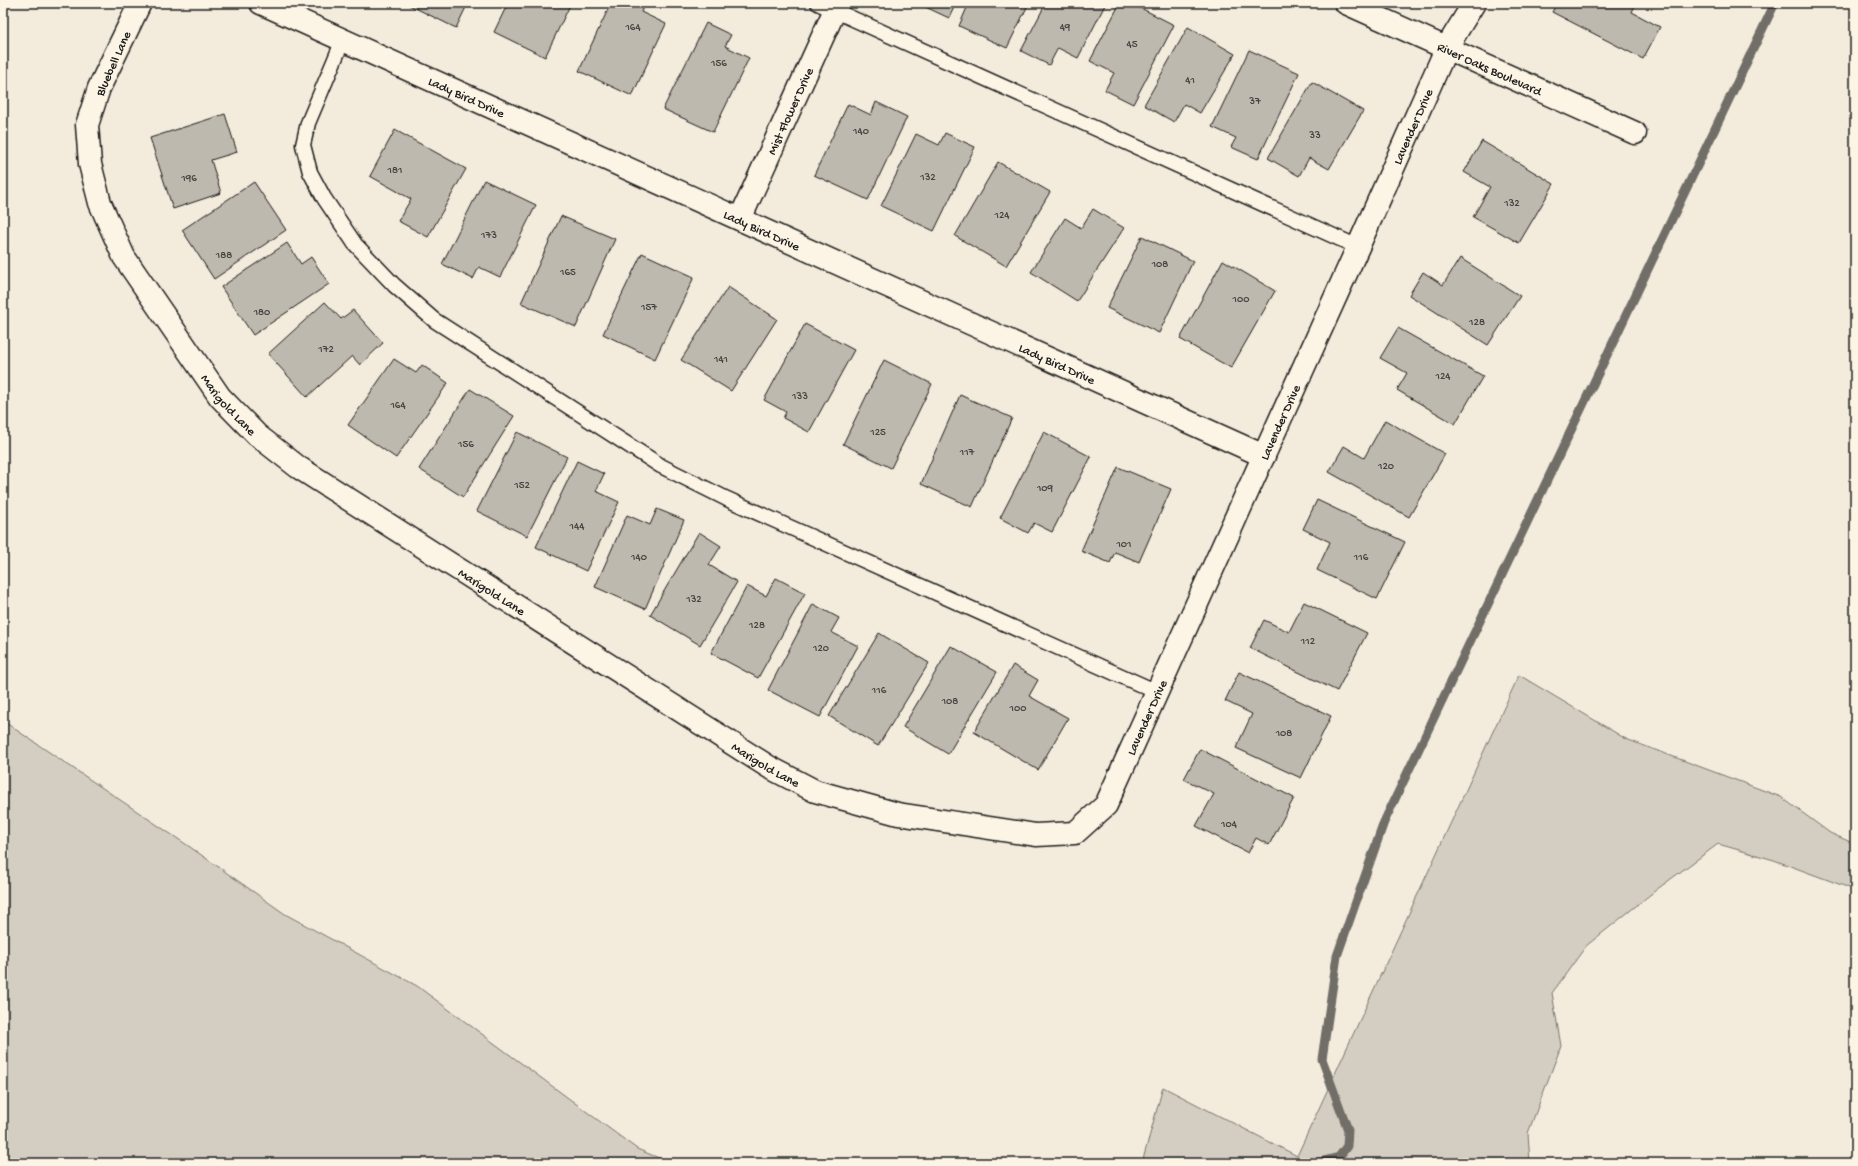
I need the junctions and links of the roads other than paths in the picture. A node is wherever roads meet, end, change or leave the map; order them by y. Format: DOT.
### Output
graph roads {
  1 [pos="140,3"];
  2 [pos="261,3"];
  3 [pos="1346,3"];
  4 [pos="1474,3"];
  5 [pos="830,6"];
  6 [pos="343,40"];
  7 [pos="1446,47"];
  8 [pos="88,125"];
  9 [pos="1635,133"];
  10 [pos="740,219"];
  11 [pos="1358,247"];
  12 [pos="1264,456"];
  13 [pos="1157,692"];
  14 [pos="1075,833"];
  1 -- 8 [label="street, Bluebell Lane"];
  2 -- 6 [label="street, Lady Bird Drive"];
  3 -- 7 [label="street, River Oaks Boulevard"];
  4 -- 7 [label="street, Lavender Drive"];
  5 -- 10 [label="street, Mist Flower Drive"];
  5 -- 11 [label="lane"];
  6 -- 10 [label="street, Lady Bird Drive"];
  6 -- 13 [label="lane"];
  7 -- 9 [label="street, River Oaks Boulevard"];
  7 -- 11 [label="street, Lavender Drive"];
  8 -- 14 [label="street, Marigold Lane"];
  10 -- 12 [label="street, Lady Bird Drive"];
  11 -- 12 [label="street, Lavender Drive"];
  12 -- 13 [label="street, Lavender Drive"];
  13 -- 14 [label="street, Lavender Drive"];
}
